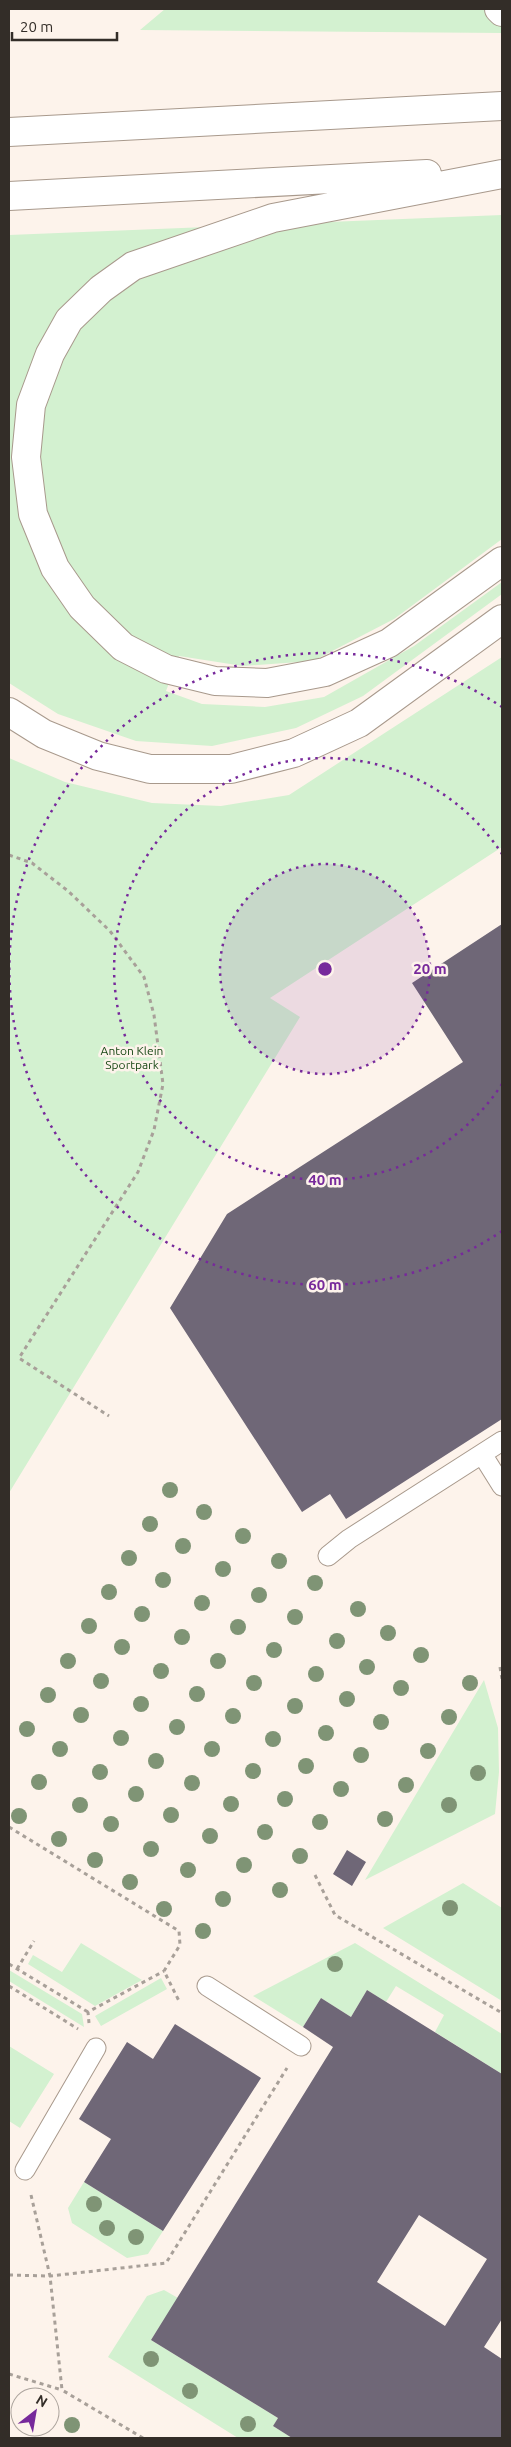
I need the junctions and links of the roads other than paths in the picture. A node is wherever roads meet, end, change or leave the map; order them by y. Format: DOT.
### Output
graph roads {
  1 [pos="499,9"];
  2 [pos="502,12"];
  3 [pos="502,106"];
  4 [pos="9,132"];
  5 [pos="502,170"];
  6 [pos="502,174"];
  7 [pos="9,196"];
  8 [pos="502,561"];
  9 [pos="502,619"];
  10 [pos="9,712"];
  11 [pos="502,1441"];
  12 [pos="482,1454"];
  13 [pos="502,1486"];
  14 [pos="328,1556"];
  15 [pos="207,1986"];
  16 [pos="301,2046"];
  17 [pos="96,2048"];
  18 [pos="26,2170"];
  1 -- 2 [label="main road"];
  3 -- 4 [label="main road"];
  5 -- 7 [label="main road"];
  6 -- 8 [label="main road"];
  9 -- 10 [label="main road"];
  11 -- 12 [label="lane"];
  12 -- 13 [label="lane"];
  12 -- 14 [label="lane"];
  15 -- 16 [label="lane"];
  17 -- 18 [label="lane"];
}
